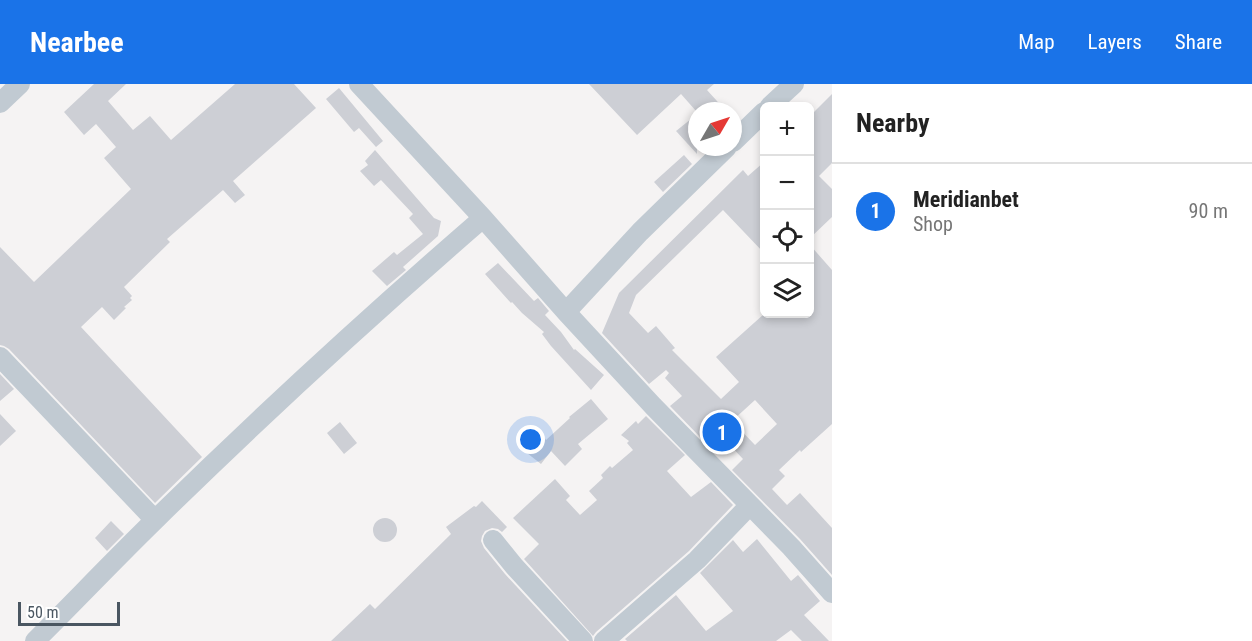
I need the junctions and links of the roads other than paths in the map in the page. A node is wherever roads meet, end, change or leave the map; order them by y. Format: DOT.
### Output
graph roads {
  1 [pos="20,84"];
  2 [pos="359,84"];
  3 [pos="794,84"];
  4 [pos="774,102"];
  5 [pos="0,103"];
  6 [pos="760,117"];
  7 [pos="742,134"];
  8 [pos="719,156"];
  9 [pos="483,218"];
  10 [pos="566,312"];
  11 [pos="0,357"];
  12 [pos="749,506"];
  13 [pos="155,520"];
  14 [pos="493,540"];
  15 [pos="832,593"];
  16 [pos="35,641"];
  17 [pos="583,641"];
  18 [pos="604,641"];
  1 -- 5 [label="lane"];
  2 -- 9 [label="lane"];
  3 -- 4 [label="lane"];
  6 -- 7 [label="lane"];
  8 -- 10 [label="lane"];
  9 -- 10 [label="lane"];
  9 -- 13 [label="lane"];
  10 -- 12 [label="lane"];
  11 -- 13 [label="lane"];
  12 -- 15 [label="lane"];
  12 -- 18 [label="lane"];
  13 -- 16 [label="lane"];
  14 -- 17 [label="lane"];
}
